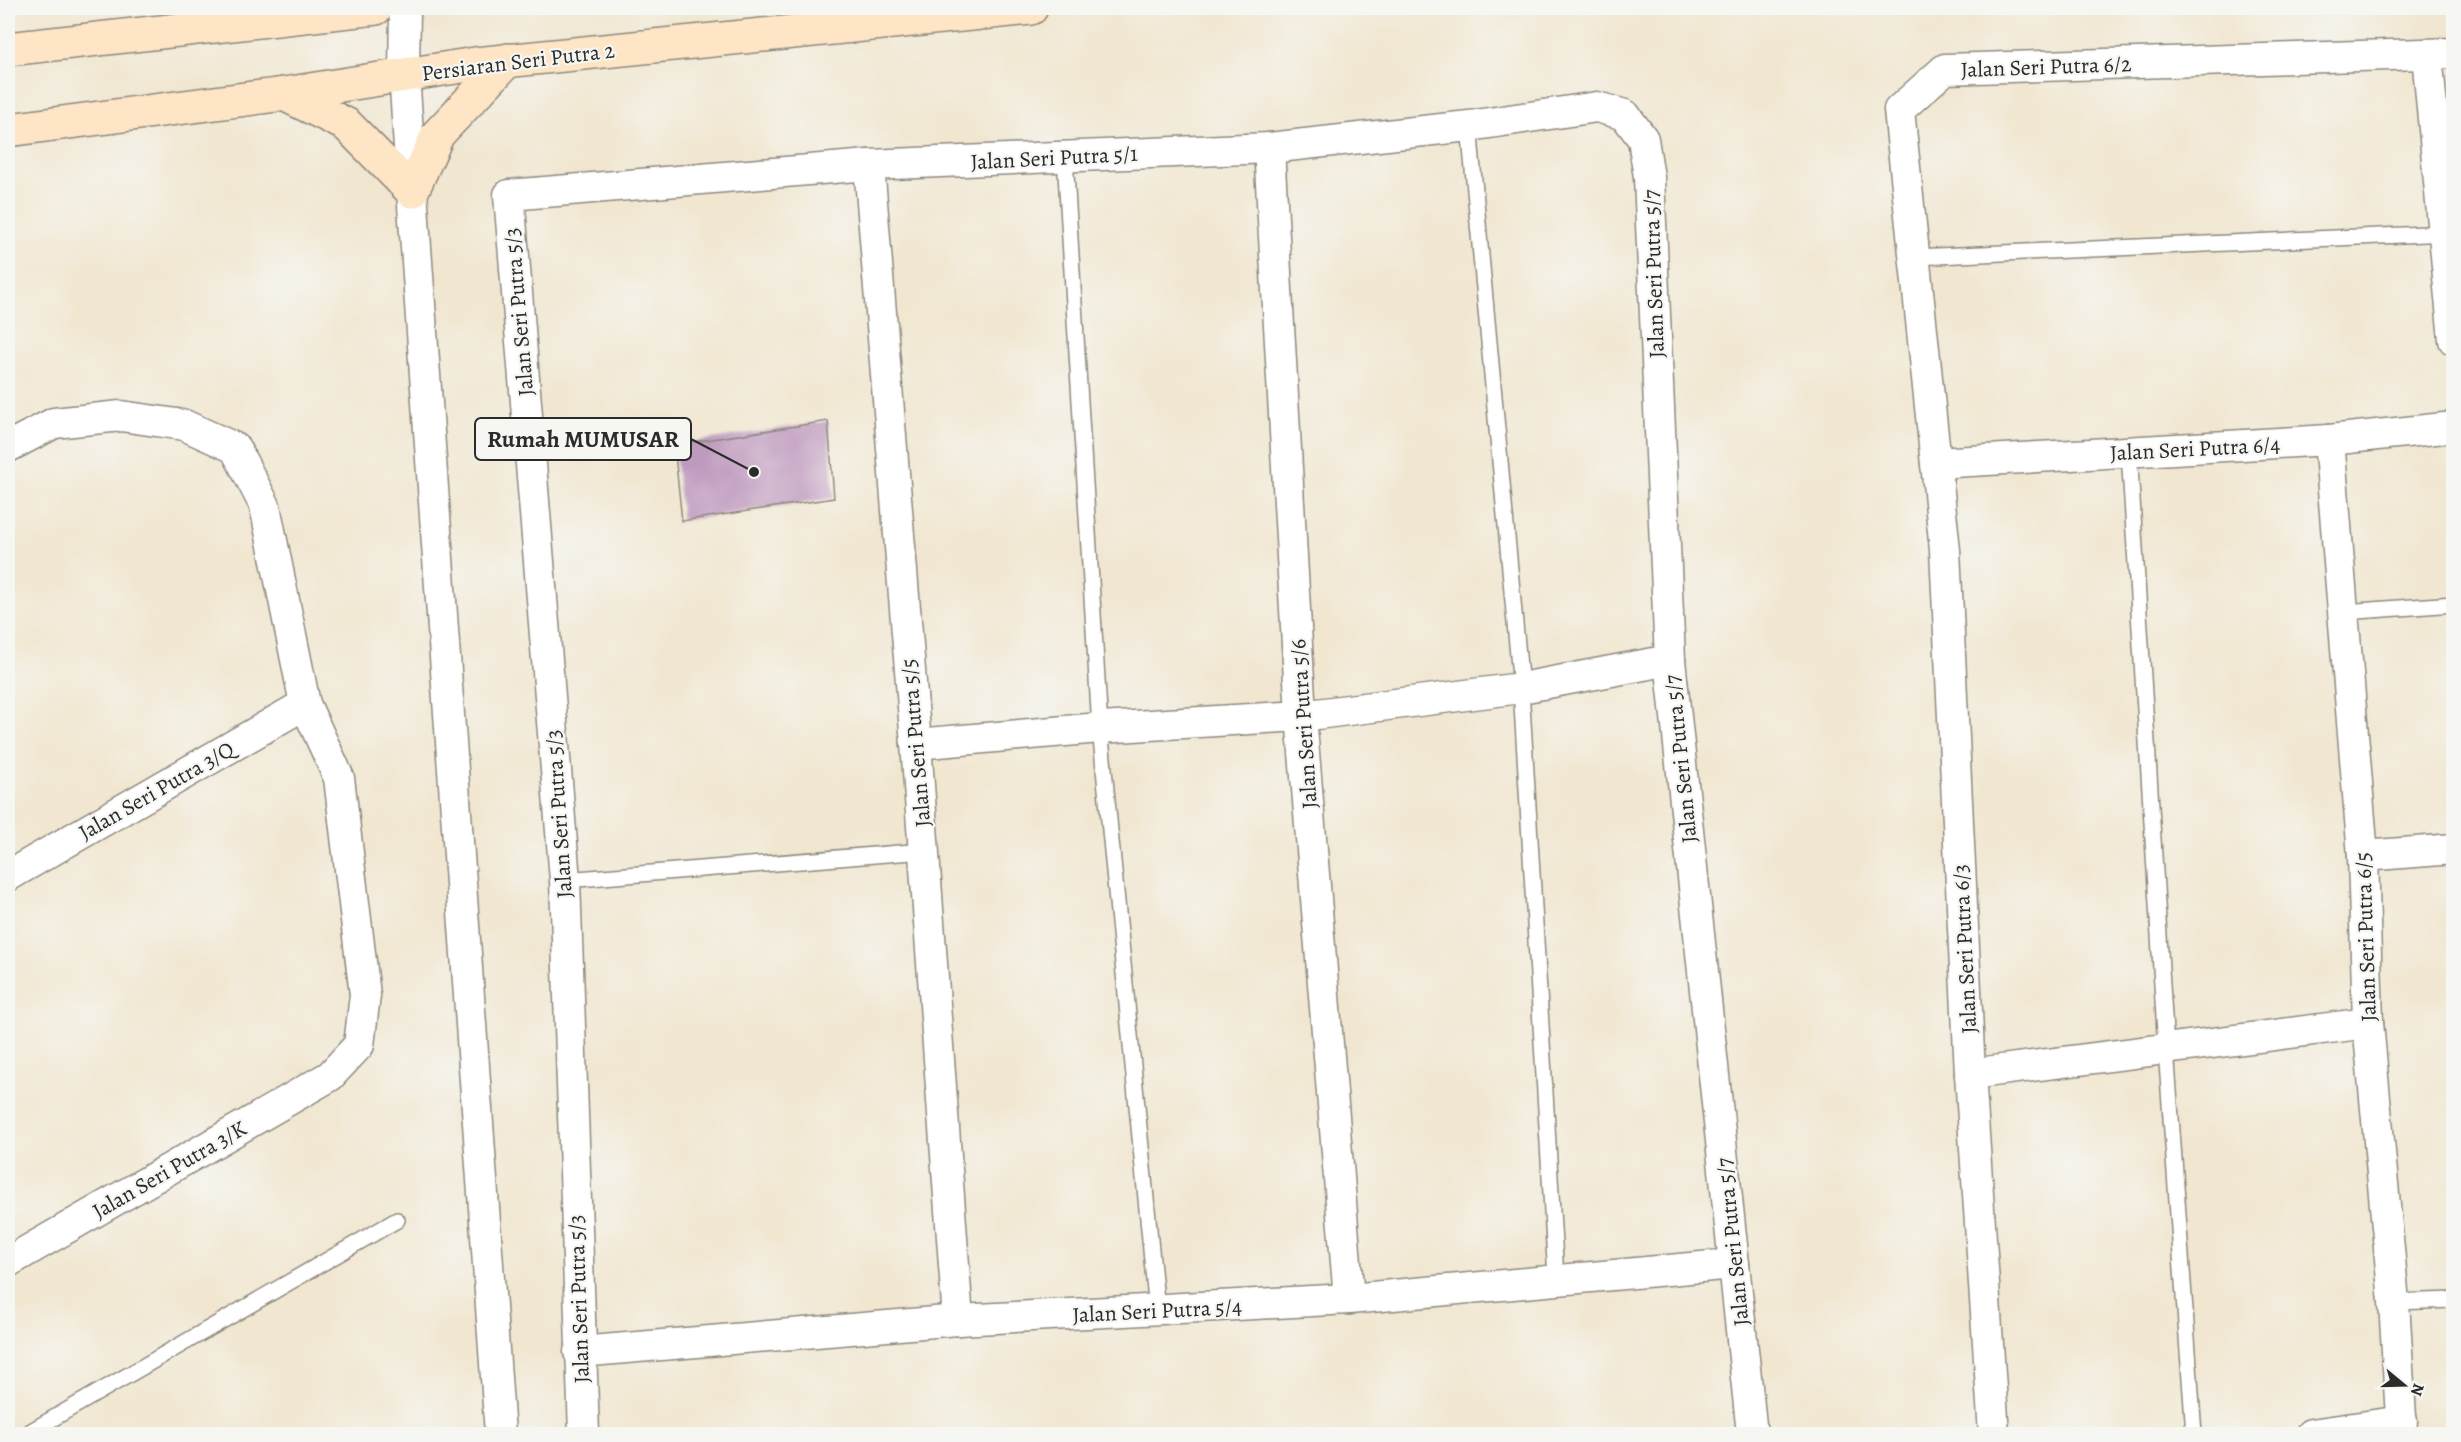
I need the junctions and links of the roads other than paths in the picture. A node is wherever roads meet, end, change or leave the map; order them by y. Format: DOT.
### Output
graph roads {
  1 [pos="376,8"];
  2 [pos="405,8"];
  3 [pos="1032,8"];
  4 [pos="308,12"];
  5 [pos="8,49"];
  6 [pos="2440,54"];
  7 [pos="508,60"];
  8 [pos="404,74"];
  9 [pos="284,94"];
  10 [pos="1597,107"];
  11 [pos="1469,126"];
  12 [pos="8,130"];
  13 [pos="1269,148"];
  14 [pos="1065,157"];
  15 [pos="869,165"];
  16 [pos="412,192"];
  17 [pos="508,195"];
  18 [pos="2449,233"];
  19 [pos="1915,257"];
  20 [pos="2454,340"];
  21 [pos="2454,427"];
  22 [pos="2329,440"];
  23 [pos="8,447"];
  24 [pos="2129,452"];
  25 [pos="1936,463"];
  26 [pos="2454,604"];
  27 [pos="2344,612"];
  28 [pos="1670,660"];
  29 [pos="1521,688"];
  30 [pos="305,704"];
  31 [pos="1301,716"];
  32 [pos="1100,728"];
  33 [pos="916,744"];
  34 [pos="2454,849"];
  35 [pos="924,851"];
  36 [pos="2363,856"];
  37 [pos="8,876"];
  38 [pos="565,880"];
  39 [pos="2368,1023"];
  40 [pos="2166,1049"];
  41 [pos="1970,1074"];
  42 [pos="397,1220"];
  43 [pos="8,1262"];
  44 [pos="1734,1264"];
  45 [pos="1556,1278"];
  46 [pos="1349,1299"];
  47 [pos="2454,1300"];
  48 [pos="2394,1302"];
  49 [pos="1157,1311"];
  50 [pos="958,1320"];
  51 [pos="579,1352"];
  52 [pos="2402,1428"];
  53 [pos="26,1434"];
  54 [pos="500,1434"];
  55 [pos="584,1434"];
  56 [pos="1752,1434"];
  57 [pos="1994,1434"];
  58 [pos="2194,1434"];
  59 [pos="2311,1434"];
  1 -- 4 [label="street"];
  2 -- 8 [label="street"];
  3 -- 7 [label="street, Persiaran Seri Putra 2"];
  4 -- 5 [label="street"];
  6 -- 18 [label="street"];
  6 -- 19 [label="street, Jalan Seri Putra 6/2"];
  7 -- 8 [label="street, Persiaran Seri Putra 2"];
  7 -- 16 [label="street"];
  8 -- 9 [label="street, Persiaran Seri Putra 2"];
  8 -- 16 [label="street"];
  9 -- 12 [label="street, Persiaran Seri Putra 2"];
  9 -- 16 [label="street"];
  10 -- 11 [label="street, Jalan Seri Putra 5/1"];
  10 -- 28 [label="street, Jalan Seri Putra 5/7"];
  11 -- 13 [label="street, Jalan Seri Putra 5/1"];
  11 -- 29 [label="lane"];
  13 -- 14 [label="street, Jalan Seri Putra 5/1"];
  13 -- 31 [label="street, Jalan Seri Putra 5/6"];
  14 -- 15 [label="street, Jalan Seri Putra 5/1"];
  14 -- 32 [label="lane"];
  15 -- 17 [label="street, Jalan Seri Putra 5/1"];
  15 -- 33 [label="street, Jalan Seri Putra 5/5"];
  16 -- 54 [label="street"];
  17 -- 38 [label="street, Jalan Seri Putra 5/3"];
  18 -- 19 [label="lane"];
  18 -- 20 [label="street"];
  19 -- 25 [label="street, Jalan Seri Putra 6/2"];
  21 -- 22 [label="street, Jalan Seri Putra 6/4"];
  22 -- 24 [label="street, Jalan Seri Putra 6/4"];
  22 -- 27 [label="street, Jalan Seri Putra 6/5"];
  23 -- 30 [label="street, Jalan Seri Putra 3/K"];
  24 -- 25 [label="street, Jalan Seri Putra 6/4"];
  24 -- 40 [label="lane"];
  25 -- 41 [label="street, Jalan Seri Putra 6/3"];
  26 -- 27 [label="lane"];
  27 -- 36 [label="street, Jalan Seri Putra 6/5"];
  28 -- 29 [label="street"];
  28 -- 44 [label="street, Jalan Seri Putra 5/7"];
  29 -- 31 [label="street"];
  29 -- 45 [label="lane"];
  30 -- 37 [label="street, Jalan Seri Putra 3/Q"];
  30 -- 43 [label="street, Jalan Seri Putra 3/K"];
  31 -- 32 [label="street"];
  31 -- 46 [label="street, Jalan Seri Putra 5/6"];
  32 -- 33 [label="street"];
  32 -- 49 [label="lane"];
  33 -- 35 [label="street, Jalan Seri Putra 5/5"];
  34 -- 36 [label="street"];
  35 -- 38 [label="lane"];
  35 -- 50 [label="street, Jalan Seri Putra 5/5"];
  36 -- 39 [label="street, Jalan Seri Putra 6/5"];
  38 -- 51 [label="street, Jalan Seri Putra 5/3"];
  39 -- 40 [label="street"];
  39 -- 48 [label="street, Jalan Seri Putra 6/5"];
  40 -- 41 [label="street"];
  40 -- 58 [label="lane"];
  41 -- 57 [label="street, Jalan Seri Putra 6/3"];
  42 -- 53 [label="lane"];
  44 -- 45 [label="street, Jalan Seri Putra 5/4"];
  44 -- 56 [label="street, Jalan Seri Putra 5/7"];
  45 -- 46 [label="street, Jalan Seri Putra 5/4"];
  46 -- 49 [label="street, Jalan Seri Putra 5/4"];
  47 -- 48 [label="lane"];
  48 -- 52 [label="street, Jalan Seri Putra 6/5"];
  49 -- 50 [label="street, Jalan Seri Putra 5/4"];
  50 -- 51 [label="street, Jalan Seri Putra 5/4"];
  51 -- 55 [label="street, Jalan Seri Putra 5/3"];
  52 -- 59 [label="street"];
}
